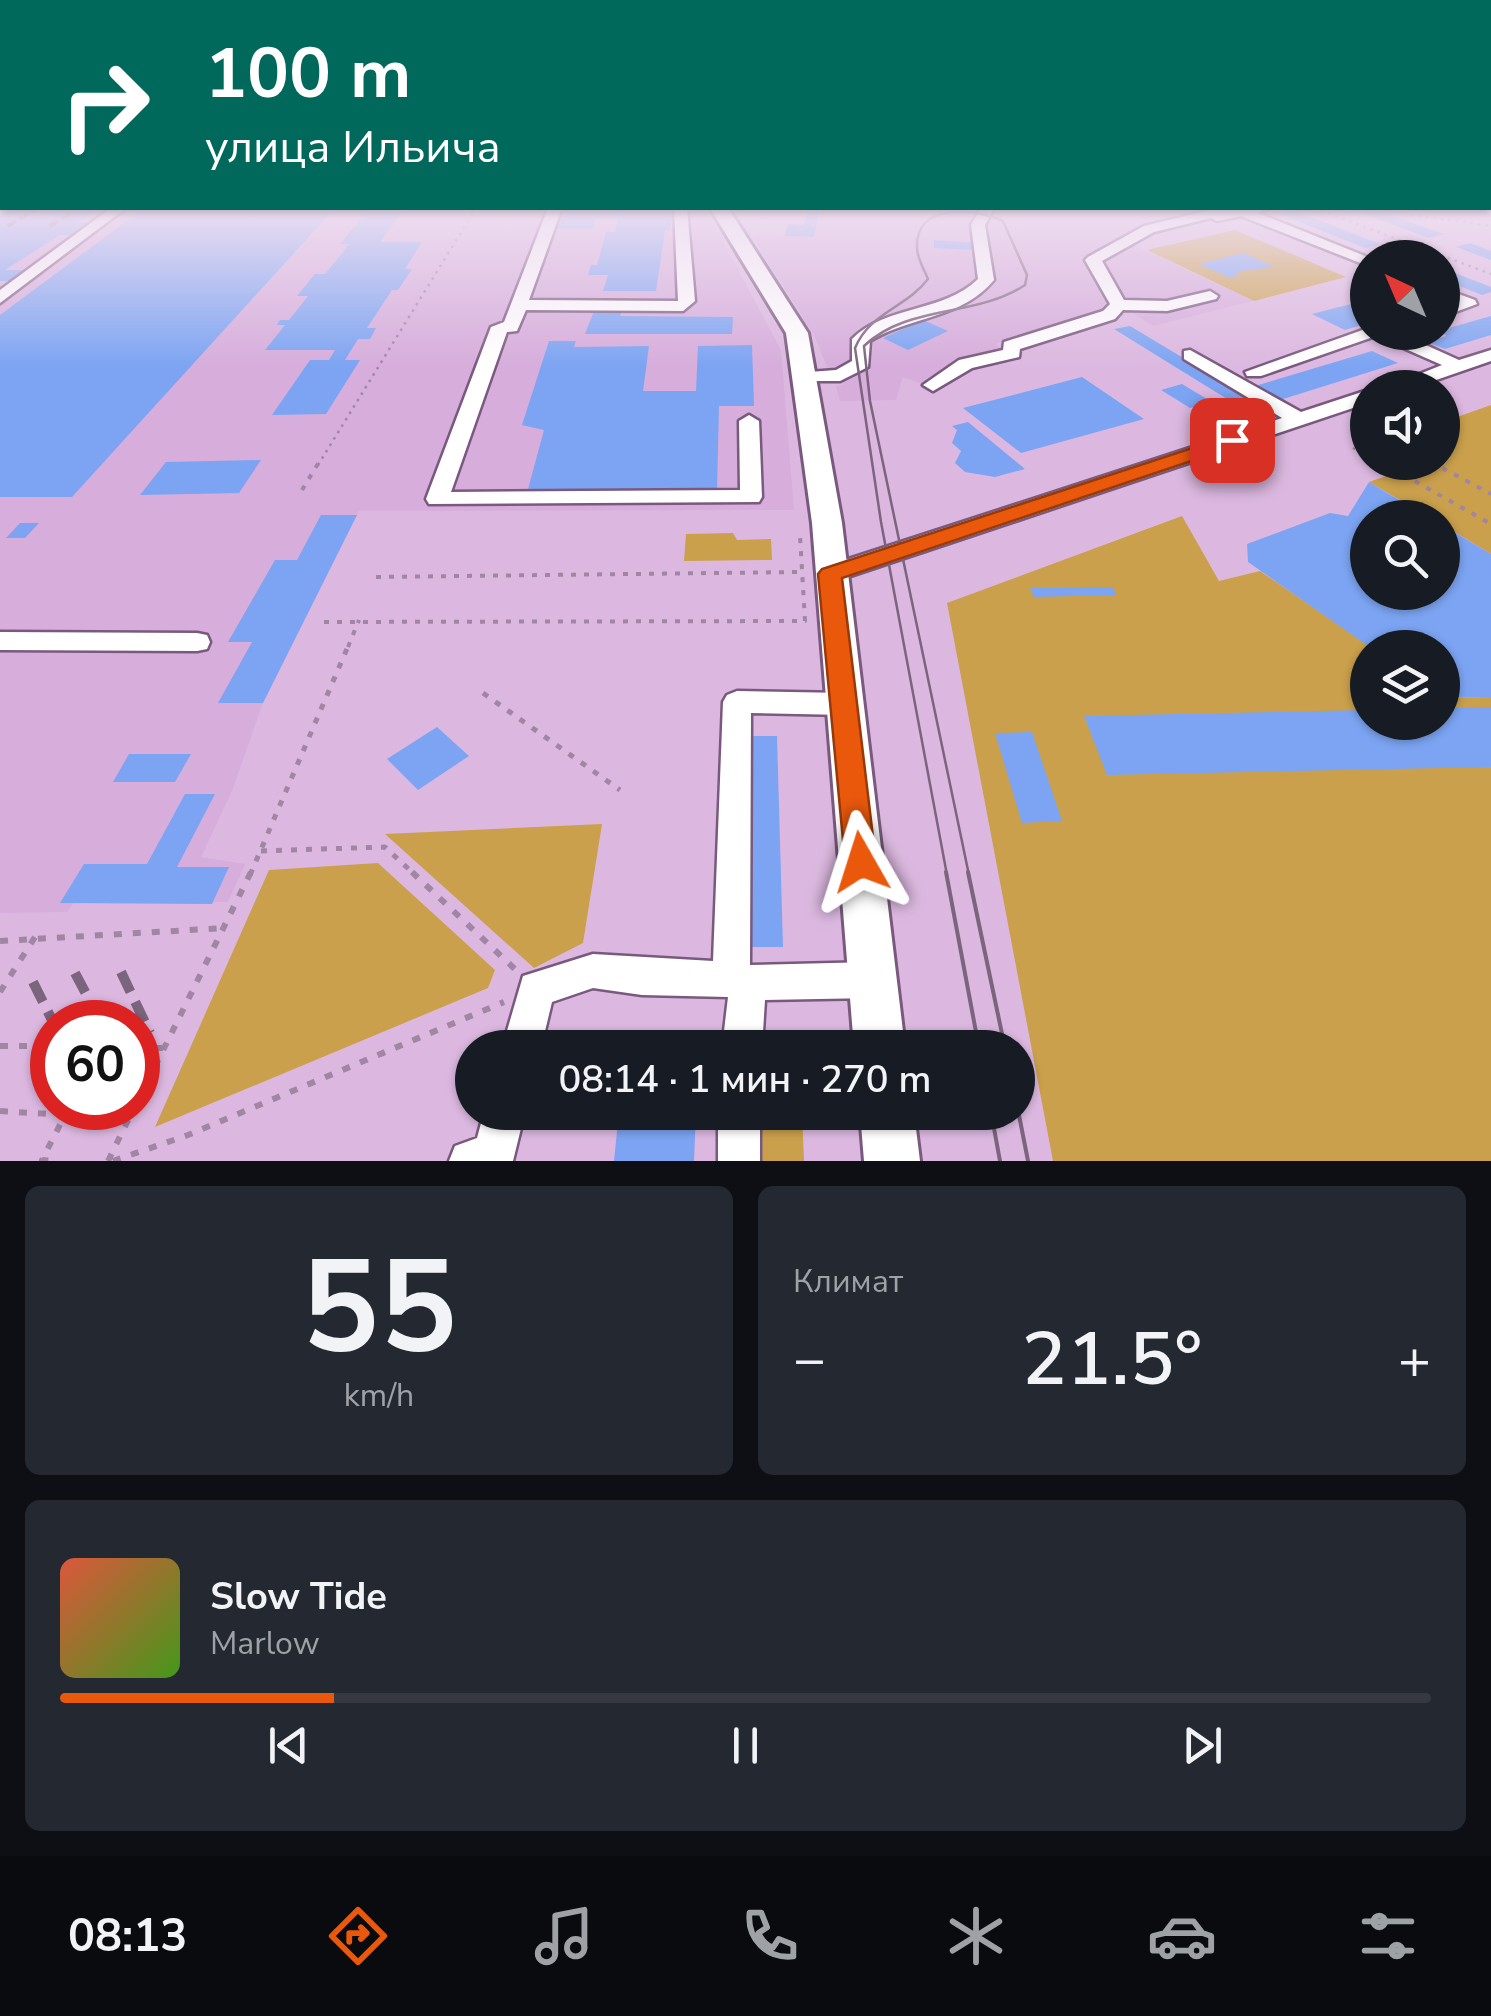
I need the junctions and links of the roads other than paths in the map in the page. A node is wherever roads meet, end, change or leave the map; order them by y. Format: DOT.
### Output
graph roads {
  1 [pos="53,258"];
  2 [pos="537,258"];
  3 [pos="684,258"];
  4 [pos="750,258"];
  5 [pos="983,258"];
  6 [pos="1098,258"];
  7 [pos="1210,296"];
  8 [pos="0,298"];
  9 [pos="520,305"];
  10 [pos="1119,306"];
  11 [pos="1350,339"];
  12 [pos="1422,350"];
  13 [pos="1190,355"];
  14 [pos="1491,355"];
  15 [pos="1458,366"];
  16 [pos="1446,370"];
  17 [pos="1254,372"];
  18 [pos="803,377"];
  19 [pos="933,385"];
  20 [pos="1350,402"];
  21 [pos="1299,418"];
  22 [pos="749,420"];
  23 [pos="815,573"];
  24 [pos="0,641"];
  25 [pos="196,642"];
  26 [pos="845,704"];
  27 [pos="730,972"];
  28 [pos="872,980"];
  29 [pos="526,1030"];
  30 [pos="739,1030"];
  31 [pos="878,1030"];
  32 [pos="500,1130"];
  33 [pos="740,1130"];
  34 [pos="889,1130"];
  35 [pos="470,1161"];
  36 [pos="739,1161"];
  37 [pos="892,1161"];
  1 -- 8 [label="street"];
  2 -- 9 [label="street"];
  3 -- 9 [label="street"];
  4 -- 18 [label="main road"];
  5 -- 18 [label="street"];
  6 -- 10 [label="street"];
  7 -- 10 [label="street"];
  9 -- 22 [label="street"];
  10 -- 19 [label="street"];
  11 -- 17 [label="street"];
  12 -- 15 [label="street"];
  13 -- 21 [label="street"];
  14 -- 15 [label="street"];
  15 -- 16 [label="street"];
  18 -- 23 [label="main road"];
  20 -- 21 [label="street"];
  21 -- 23 [label="street"];
  23 -- 26 [label="main road"];
  24 -- 25 [label="street"];
  26 -- 27 [label="street"];
  26 -- 28 [label="main road"];
  27 -- 28 [label="street"];
  27 -- 29 [label="street"];
  27 -- 30 [label="street"];
  28 -- 31 [label="main road"];
  32 -- 35 [label="street"];
  33 -- 36 [label="street"];
  34 -- 37 [label="main road"];
}
